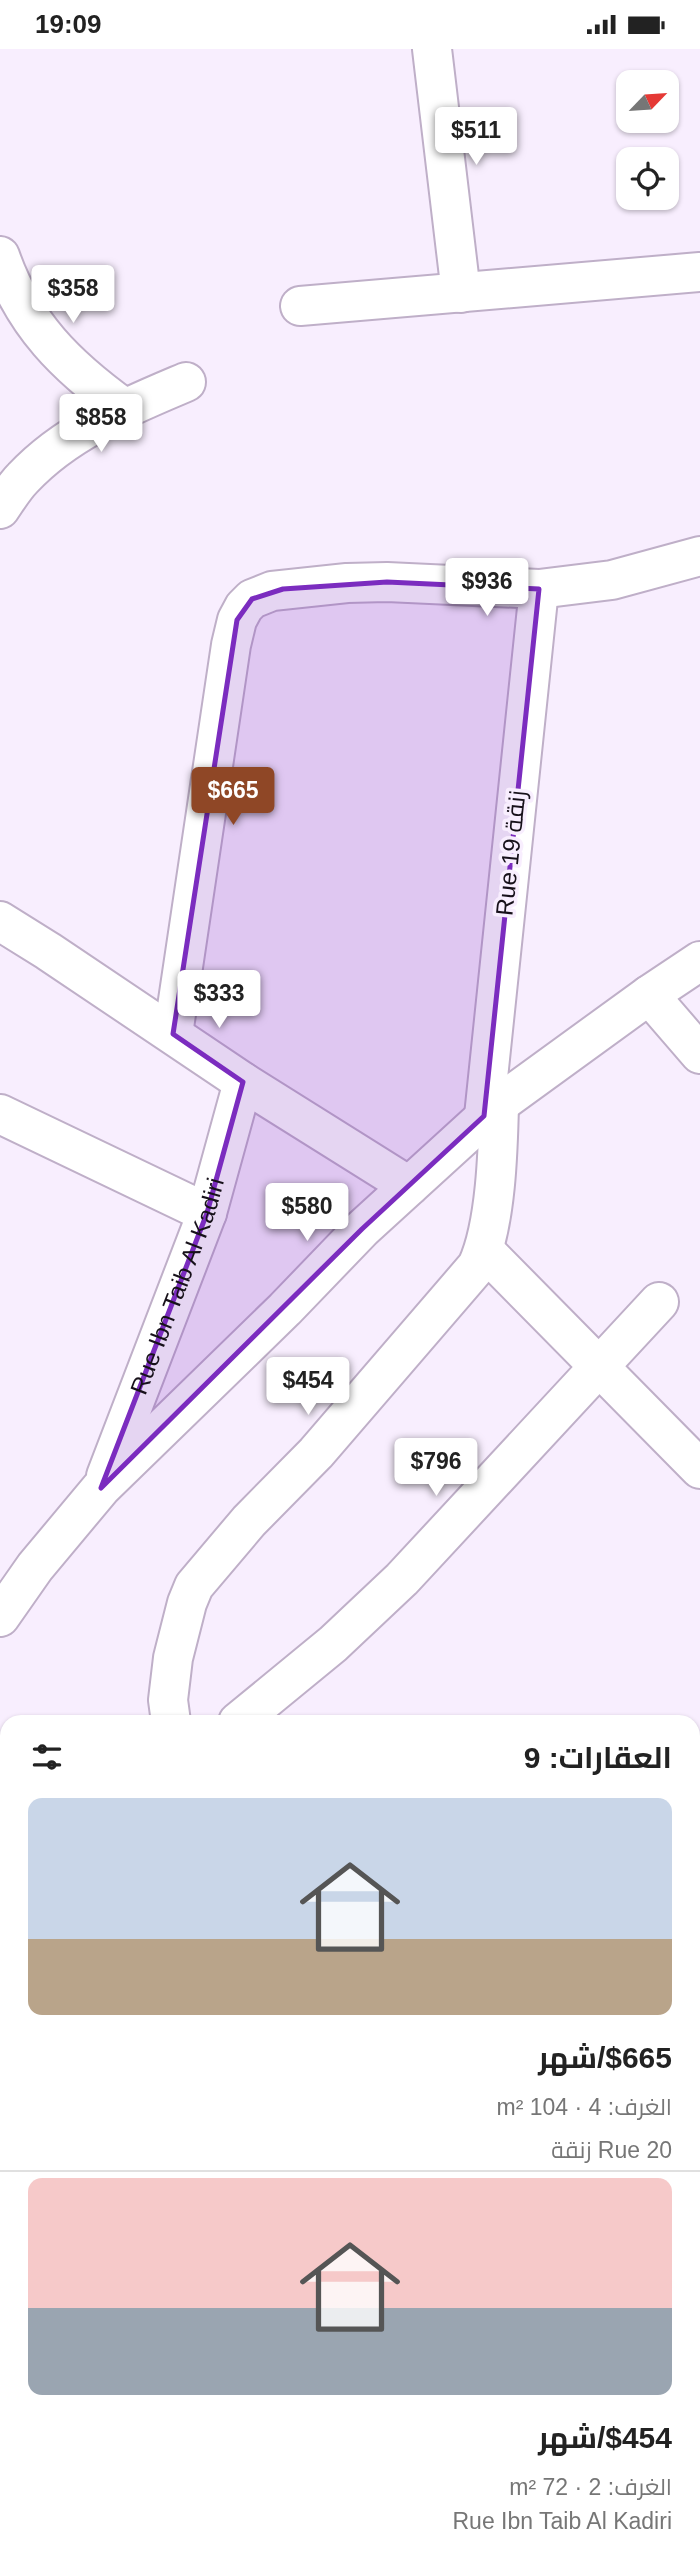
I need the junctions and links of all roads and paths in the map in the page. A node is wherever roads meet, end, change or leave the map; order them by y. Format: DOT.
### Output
graph roads {
  1 [pos="432,49"];
  2 [pos="0,255"];
  3 [pos="700,272"];
  4 [pos="461,293"];
  5 [pos="300,306"];
  6 [pos="186,382"];
  7 [pos="124,408"];
  8 [pos="0,509"];
  9 [pos="700,556"];
  10 [pos="539,589"];
  11 [pos="0,921"];
  12 [pos="700,961"];
  13 [pos="649,995"];
  14 [pos="173,1034"];
  15 [pos="700,1053"];
  16 [pos="243,1082"];
  17 [pos="492,1110"];
  18 [pos="3,1124"];
  19 [pos="409,1186"];
  20 [pos="207,1213"];
  21 [pos="484,1250"];
  22 [pos="659,1302"];
  23 [pos="597,1366"];
  24 [pos="700,1468"];
  25 [pos="102,1488"];
  26 [pos="0,1617"];
  27 [pos="170,1715"];
  28 [pos="246,1715"];
  1 -- 4 [label="street"];
  2 -- 7 [label="street"];
  3 -- 4 [label="street"];
  4 -- 5 [label="street"];
  6 -- 7 [label="street"];
  7 -- 8 [label="street"];
  9 -- 10 [label="street"];
  10 -- 14 [label="street"];
  10 -- 17 [label="street, Rue 19 زنقة"];
  11 -- 14 [label="street"];
  12 -- 13 [label="street"];
  13 -- 15 [label="street"];
  13 -- 17 [label="street"];
  14 -- 16 [label="street"];
  16 -- 19 [label="street"];
  16 -- 20 [label="street, Rue Ibn Taib Al Kadiri"];
  17 -- 19 [label="street"];
  17 -- 21 [label="street, Rue 19 زنقة"];
  18 -- 20 [label="street"];
  19 -- 25 [label="street"];
  20 -- 25 [label="street, Rue Ibn Taib Al Kadiri"];
  21 -- 23 [label="street"];
  21 -- 27 [label="street"];
  22 -- 23 [label="street"];
  23 -- 24 [label="street"];
  23 -- 28 [label="street"];
  25 -- 26 [label="street"];
}
